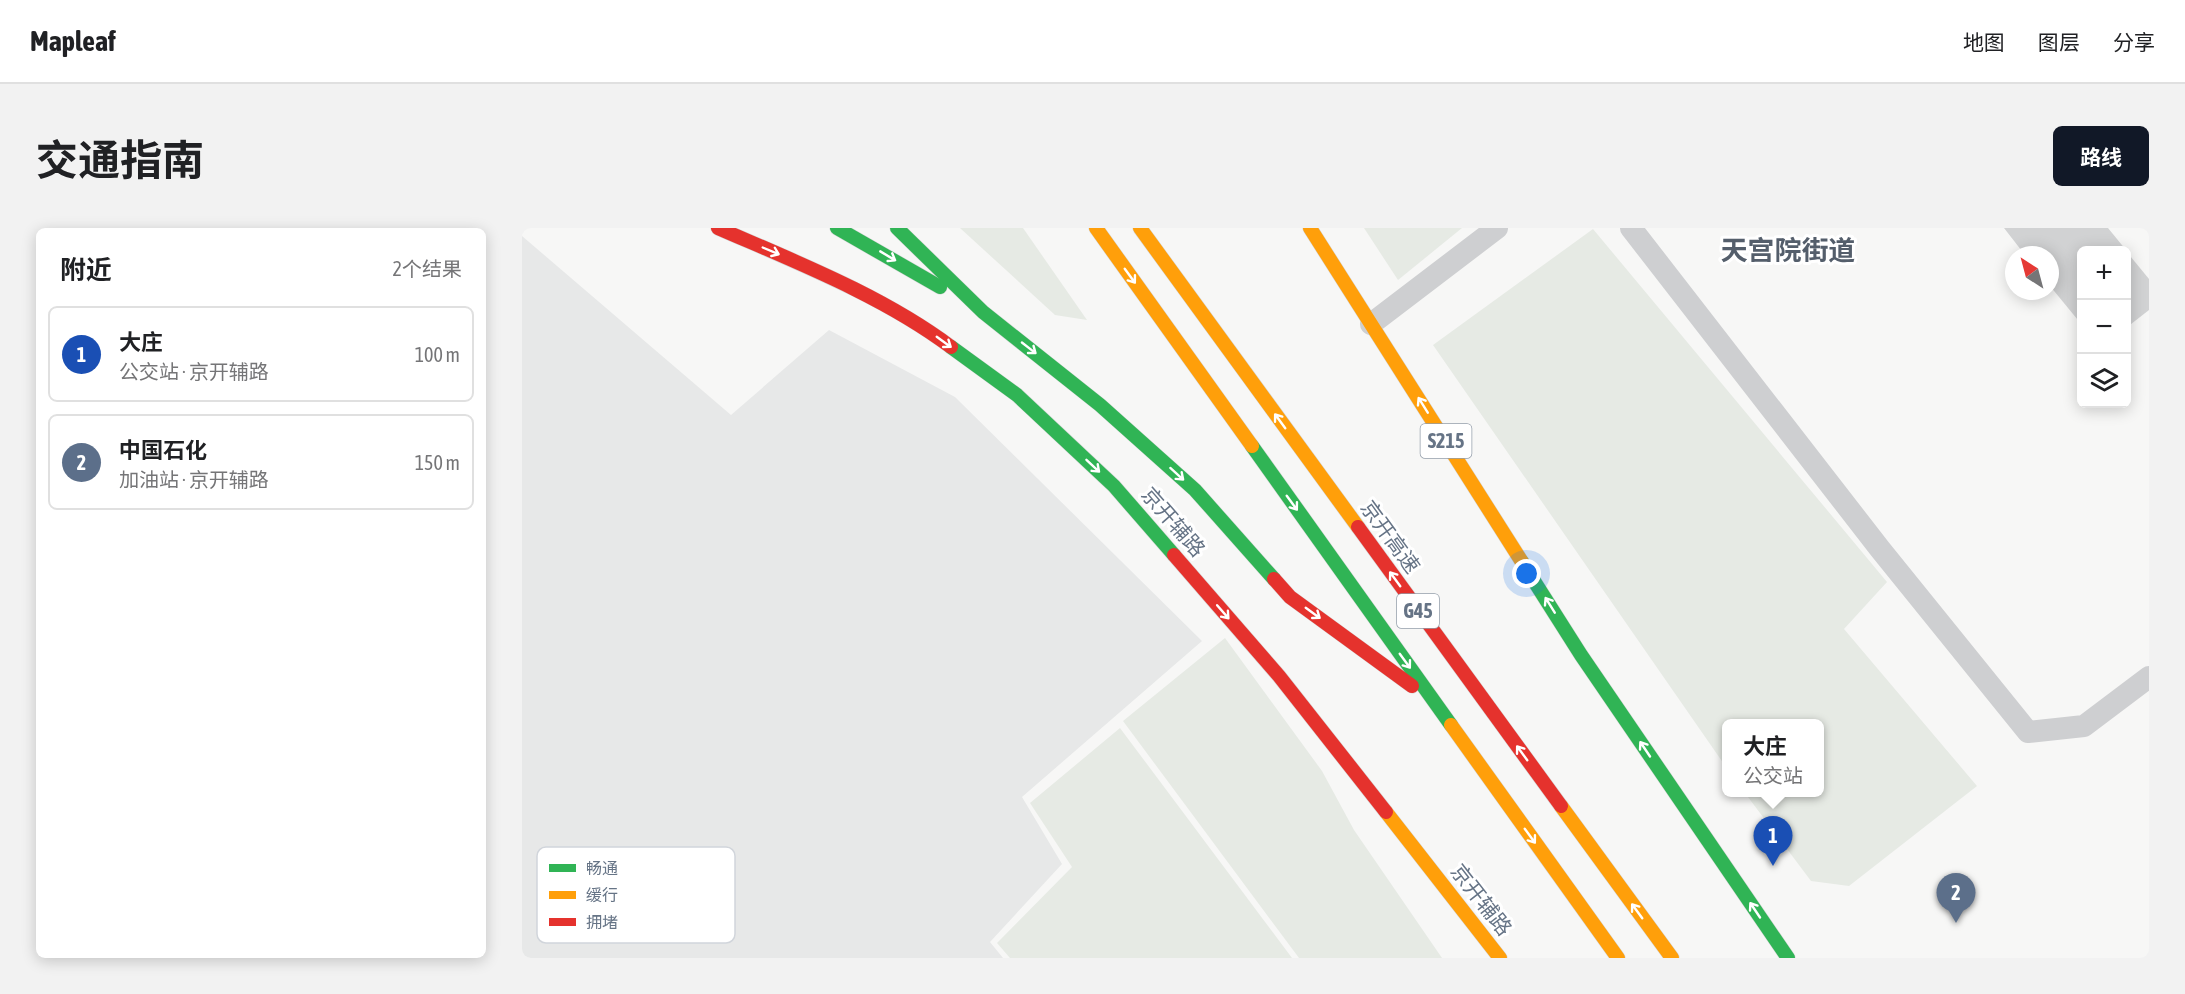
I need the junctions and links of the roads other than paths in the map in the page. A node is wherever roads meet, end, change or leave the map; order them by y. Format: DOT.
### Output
graph roads {
  1 [pos="718,228"];
  2 [pos="837,228"];
  3 [pos="897,228"];
  4 [pos="1096,228"];
  5 [pos="1142,228"];
  6 [pos="1310,228"];
  7 [pos="1497,228"];
  8 [pos="1631,228"];
  9 [pos="983,312"];
  10 [pos="1371,324"];
  11 [pos="2149,677"];
  12 [pos="1435,703"];
  13 [pos="1500,958"];
  14 [pos="1618,958"];
  15 [pos="1672,958"];
  16 [pos="1788,958"];
  1 -- 13 [label="main road, 京开辅路, one-way"];
  2 -- 9 [label="main road, one-way"];
  3 -- 9 [label="main road"];
  4 -- 12 [label="main road, G45, one-way"];
  15 -- 5 [label="main road, 京开高速 / G45, one-way"];
  6 -- 10 [label="main road, S215"];
  7 -- 10 [label="street"];
  8 -- 11 [label="street"];
  9 -- 12 [label="main road, one-way"];
  16 -- 10 [label="main road, S215, one-way"];
  12 -- 14 [label="main road, G45, one-way"];
}
